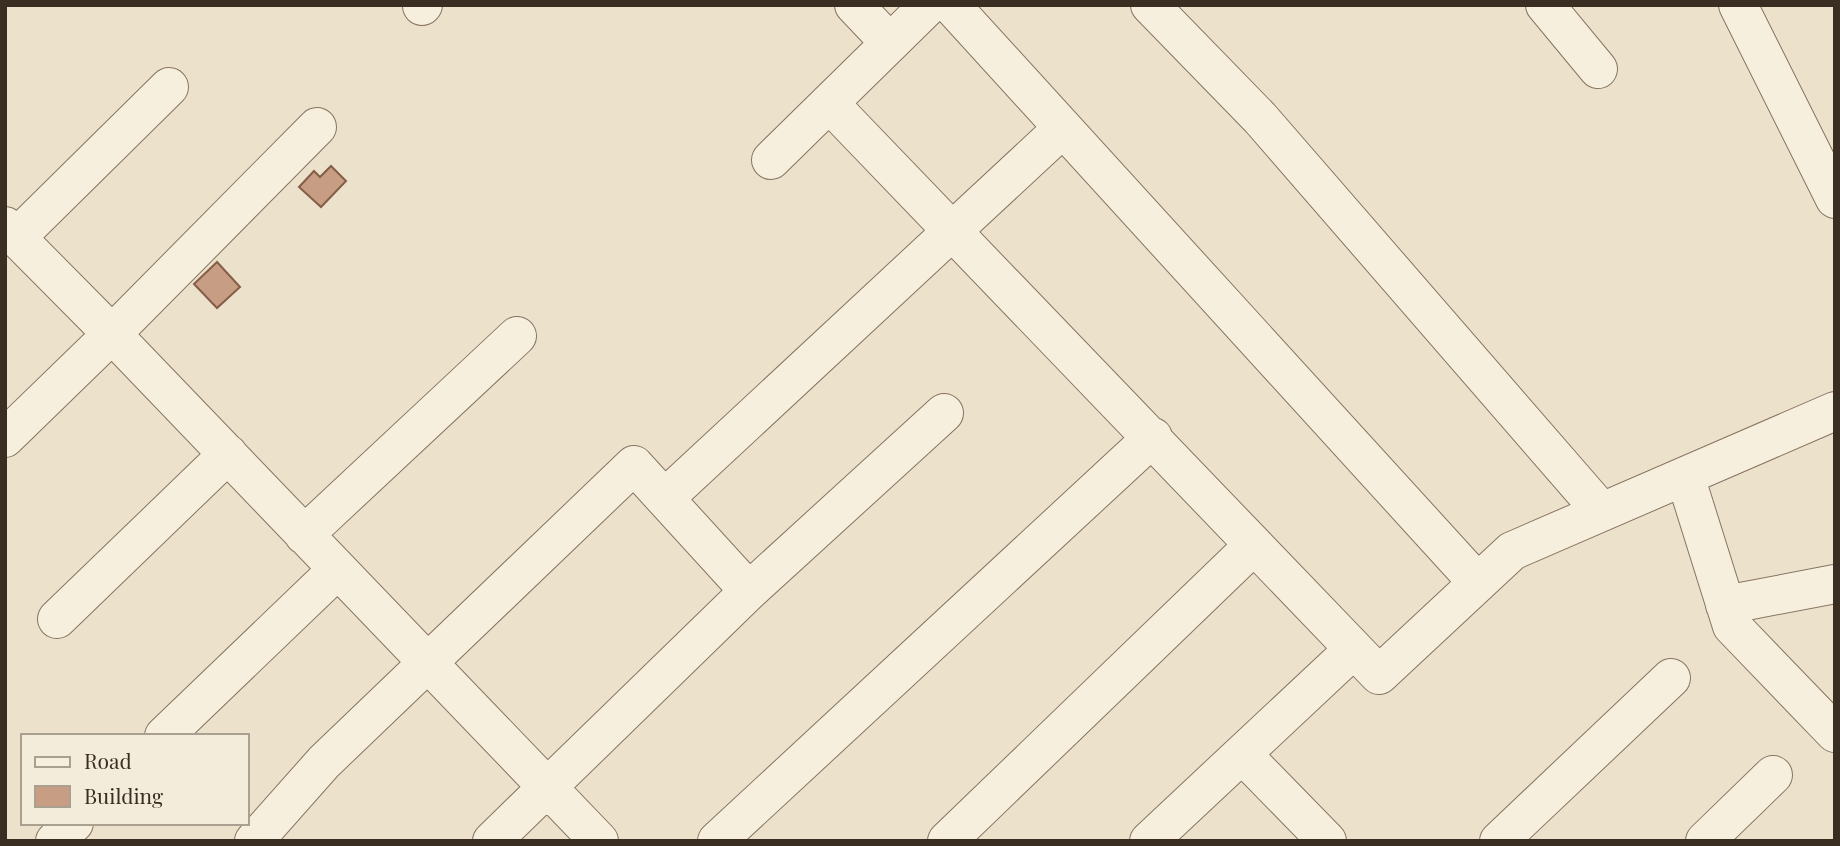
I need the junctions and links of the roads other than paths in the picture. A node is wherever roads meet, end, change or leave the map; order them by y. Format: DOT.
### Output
graph roads {
  1 [pos="854,5"];
  2 [pos="929,5"];
  3 [pos="951,5"];
  4 [pos="1150,5"];
  5 [pos="1545,5"];
  6 [pos="1738,5"];
  7 [pos="890,43"];
  8 [pos="1598,69"];
  9 [pos="169,87"];
  10 [pos="829,103"];
  11 [pos="317,127"];
  12 [pos="1063,128"];
  13 [pos="771,160"];
  14 [pos="1835,198"];
  15 [pos="953,230"];
  16 [pos="11,232"];
  17 [pos="112,334"];
  18 [pos="517,337"];
  19 [pos="1835,411"];
  20 [pos="944,413"];
  21 [pos="5,438"];
  22 [pos="1153,438"];
  23 [pos="228,454"];
  24 [pos="1685,476"];
  25 [pos="665,498"];
  26 [pos="1602,512"];
  27 [pos="304,536"];
  28 [pos="1254,545"];
  29 [pos="337,570"];
  30 [pos="1478,583"];
  31 [pos="1835,584"];
  32 [pos="749,592"];
  33 [pos="1725,605"];
  34 [pos="57,619"];
  35 [pos="1354,649"];
  36 [pos="427,661"];
  37 [pos="1671,678"];
  38 [pos="1835,733"];
  39 [pos="166,734"];
  40 [pos="1242,754"];
  41 [pos="1773,775"];
  42 [pos="546,788"];
  43 [pos="72,825"];
  44 [pos="55,841"];
  45 [pos="254,841"];
  46 [pos="492,841"];
  47 [pos="599,841"];
  48 [pos="716,841"];
  49 [pos="947,841"];
  50 [pos="1149,841"];
  51 [pos="1326,841"];
  52 [pos="1499,841"];
  53 [pos="1705,841"];
  1 -- 7 [label="street"];
  2 -- 7 [label="street"];
  3 -- 12 [label="street"];
  4 -- 26 [label="street"];
  5 -- 8 [label="street"];
  6 -- 14 [label="street"];
  7 -- 10 [label="street"];
  9 -- 16 [label="street"];
  10 -- 13 [label="street"];
  10 -- 15 [label="street"];
  11 -- 17 [label="street"];
  12 -- 15 [label="street"];
  12 -- 30 [label="street"];
  15 -- 22 [label="street"];
  15 -- 25 [label="street"];
  16 -- 17 [label="street"];
  17 -- 21 [label="street"];
  17 -- 23 [label="street"];
  18 -- 27 [label="street"];
  19 -- 24 [label="street"];
  20 -- 32 [label="street"];
  22 -- 28 [label="street"];
  22 -- 48 [label="street"];
  23 -- 27 [label="street"];
  23 -- 34 [label="street"];
  24 -- 26 [label="street"];
  24 -- 33 [label="street"];
  25 -- 32 [label="street"];
  25 -- 36 [label="street"];
  26 -- 30 [label="street"];
  27 -- 29 [label="street"];
  28 -- 35 [label="street"];
  28 -- 49 [label="street"];
  29 -- 36 [label="street"];
  29 -- 39 [label="street"];
  30 -- 35 [label="street"];
  31 -- 33 [label="street"];
  32 -- 42 [label="street"];
  33 -- 38 [label="street"];
  35 -- 40 [label="street"];
  36 -- 42 [label="street"];
  36 -- 45 [label="street"];
  37 -- 52 [label="street"];
  40 -- 50 [label="street"];
  40 -- 51 [label="street"];
  41 -- 53 [label="street"];
  42 -- 46 [label="street"];
  42 -- 47 [label="street"];
  43 -- 44 [label="street"];
}
